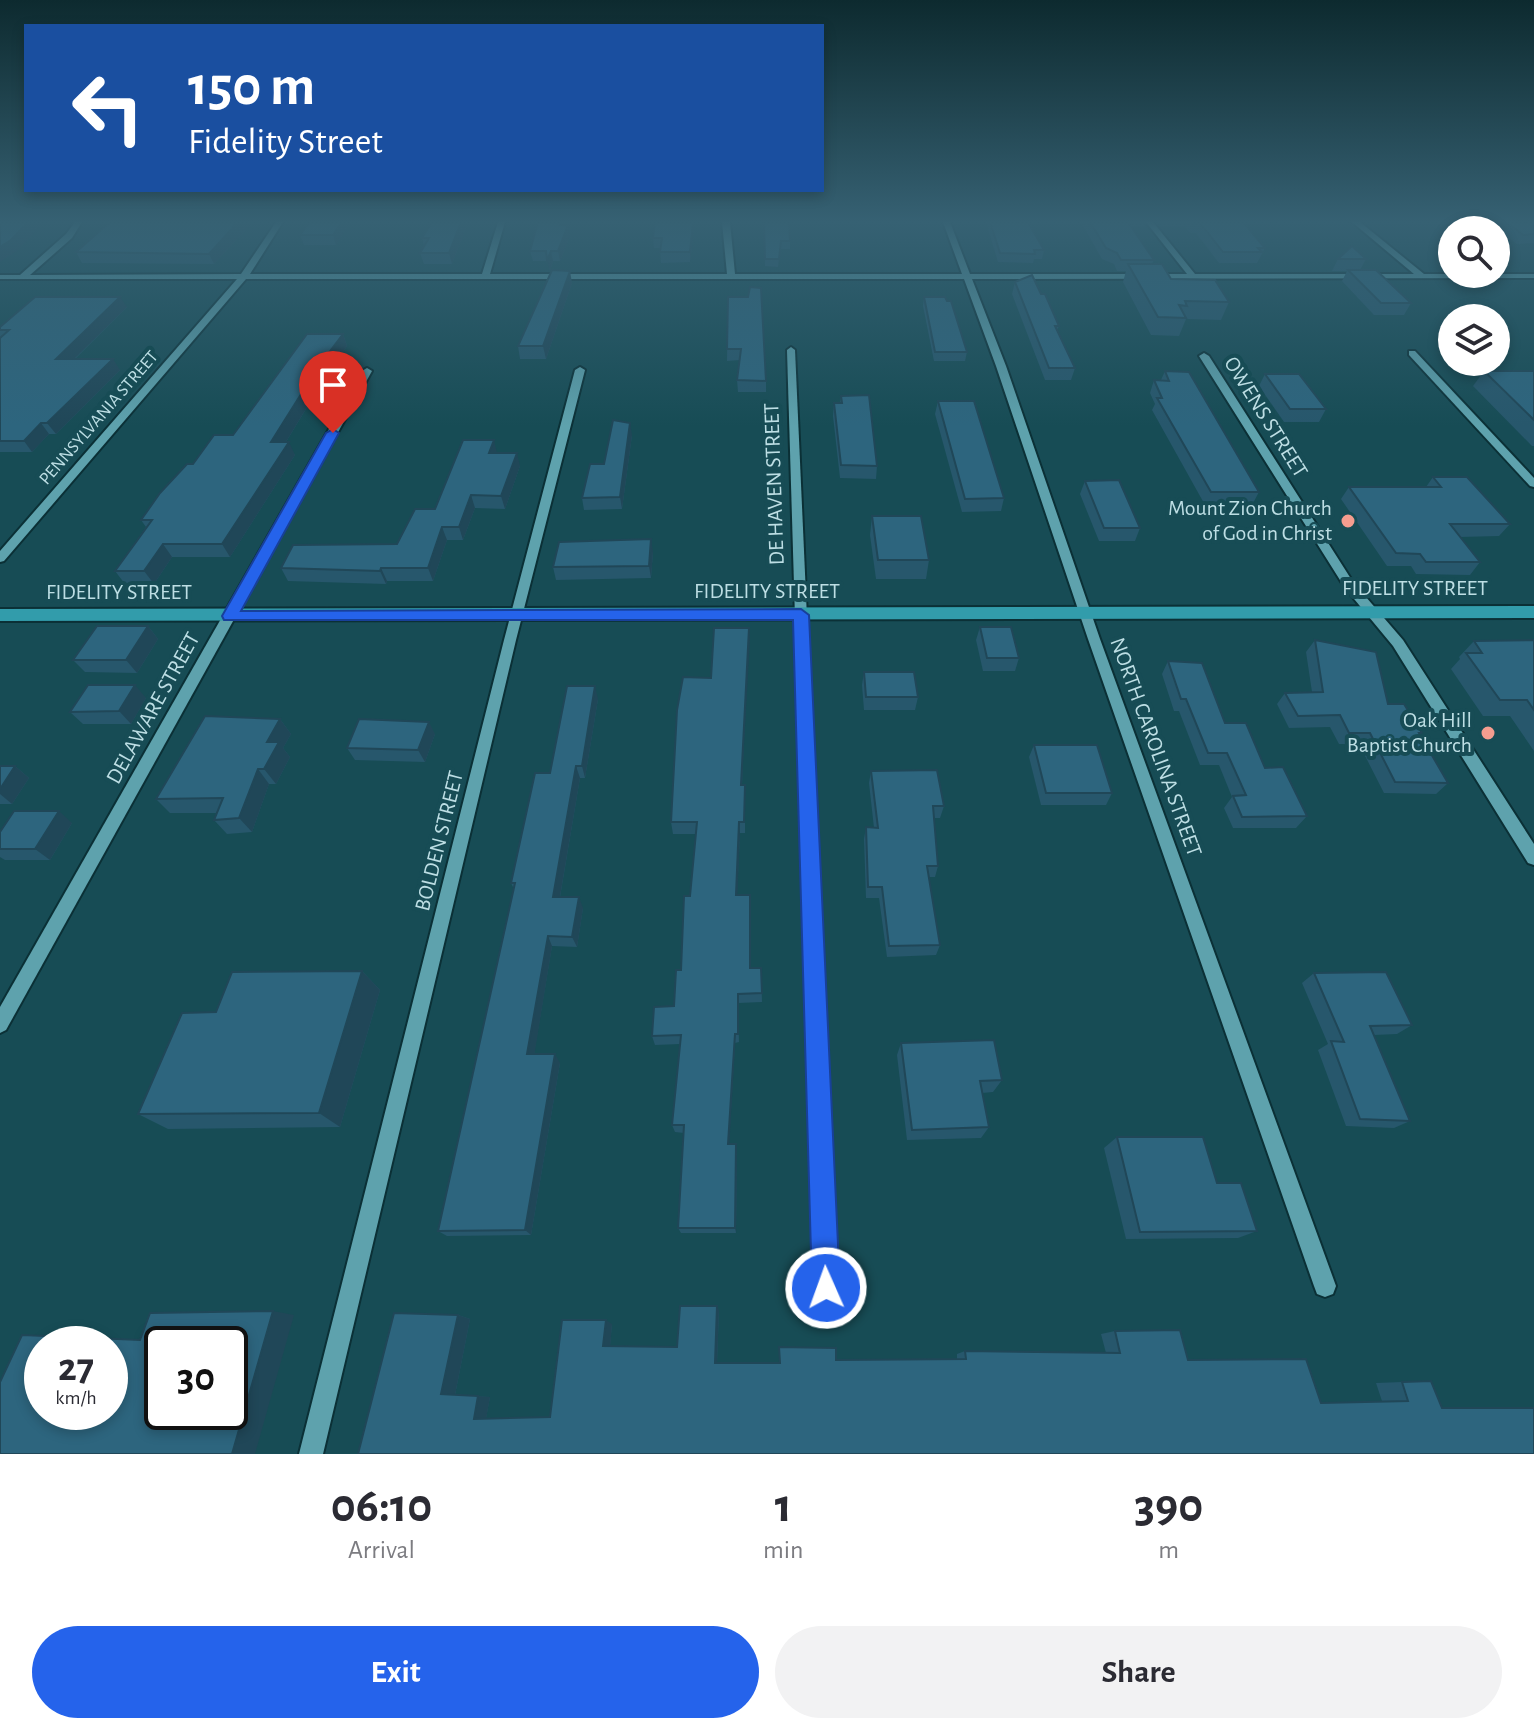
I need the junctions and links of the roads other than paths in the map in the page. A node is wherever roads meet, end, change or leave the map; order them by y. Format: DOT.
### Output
graph roads {
  1 [pos="232,290"];
  2 [pos="971,290"];
  3 [pos="791,350"];
  4 [pos="1412,353"];
  5 [pos="1204,356"];
  6 [pos="580,370"];
  7 [pos="367,371"];
  8 [pos="1534,484"];
  9 [pos="0,558"];
  10 [pos="1085,611"];
  11 [pos="1534,612"];
  12 [pos="1373,613"];
  13 [pos="0,615"];
  14 [pos="801,615"];
  15 [pos="230,616"];
  16 [pos="516,616"];
  17 [pos="1534,858"];
  18 [pos="0,1024"];
  19 [pos="1325,1286"];
  20 [pos="826,1288"];
  21 [pos="311,1454"];
  1 -- 9 [label="street, PENNSYLVANIA STREET"];
  2 -- 10 [label="street, NORTH CAROLINA STREET"];
  3 -- 14 [label="street, DE HAVEN STREET"];
  4 -- 8 [label="street"];
  5 -- 12 [label="street, OWENS STREET"];
  6 -- 16 [label="street, BOLDEN STREET"];
  7 -- 15 [label="street, DELAWARE STREET"];
  10 -- 12 [label="main road, FIDELITY STREET"];
  10 -- 14 [label="main road, FIDELITY STREET"];
  10 -- 19 [label="street, NORTH CAROLINA STREET"];
  11 -- 12 [label="main road, FIDELITY STREET"];
  12 -- 17 [label="street, OWENS STREET"];
  13 -- 15 [label="main road, FIDELITY STREET"];
  14 -- 16 [label="main road, FIDELITY STREET"];
  14 -- 20 [label="street, DE HAVEN STREET"];
  15 -- 16 [label="main road, FIDELITY STREET"];
  15 -- 18 [label="street, DELAWARE STREET"];
  16 -- 21 [label="street, BOLDEN STREET"];
}
